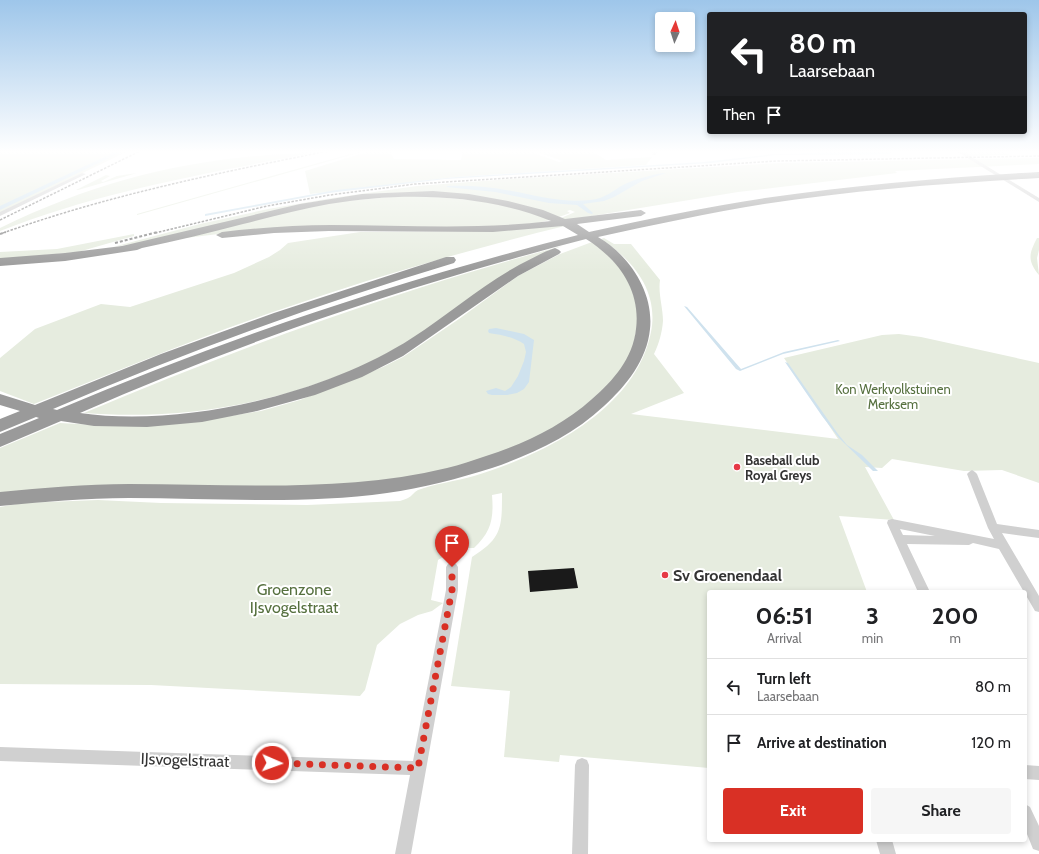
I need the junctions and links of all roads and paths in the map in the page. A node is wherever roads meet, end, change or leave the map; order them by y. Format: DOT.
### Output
graph roads {
  1 [pos="49,191"];
  2 [pos="777,191"];
  3 [pos="834,191"];
  4 [pos="1023,191"];
  5 [pos="1039,200"];
  6 [pos="647,212"];
  7 [pos="0,214"];
  8 [pos="620,228"];
  9 [pos="126,248"];
  10 [pos="474,253"];
  11 [pos="462,257"];
  12 [pos="0,262"];
  13 [pos="2,400"];
  14 [pos="0,426"];
  15 [pos="0,441"];
  16 [pos="972,474"];
  17 [pos="0,499"];
  18 [pos="994,528"];
  19 [pos="1039,534"];
  20 [pos="900,539"];
  21 [pos="977,541"];
  22 [pos="1003,545"];
  23 [pos="452,567"];
  24 [pos="923,590"];
  25 [pos="1039,607"];
  26 [pos="0,754"];
  27 [pos="582,765"];
  28 [pos="418,768"];
  29 [pos="1027,772"];
  30 [pos="1039,773"];
  31 [pos="1027,816"];
  32 [pos="885,842"];
  33 [pos="1039,843"];
  34 [pos="406,854"];
  35 [pos="580,854"];
  36 [pos="888,854"];
  1 -- 7 [label="street"];
  2 -- 6 [label="highway"];
  3 -- 8 [label="highway"];
  4 -- 5 [label="street"];
  6 -- 9 [label="highway"];
  6 -- 10 [label="highway"];
  8 -- 13 [label="highway"];
  8 -- 15 [label="highway"];
  9 -- 12 [label="highway"];
  9 -- 17 [label="highway"];
  11 -- 14 [label="highway"];
  16 -- 18 [label="street"];
  18 -- 19 [label="street"];
  18 -- 22 [label="street"];
  20 -- 21 [label="street"];
  20 -- 21 [label="street"];
  20 -- 24 [label="street"];
  21 -- 22 [label="street"];
  22 -- 25 [label="street"];
  23 -- 28 [label="street"];
  26 -- 28 [label="street, IJsvogelstraat"];
  27 -- 35 [label="street"];
  28 -- 34 [label="street"];
  29 -- 30 [label="street"];
  31 -- 33 [label="street"];
  32 -- 36 [label="street"];
}
